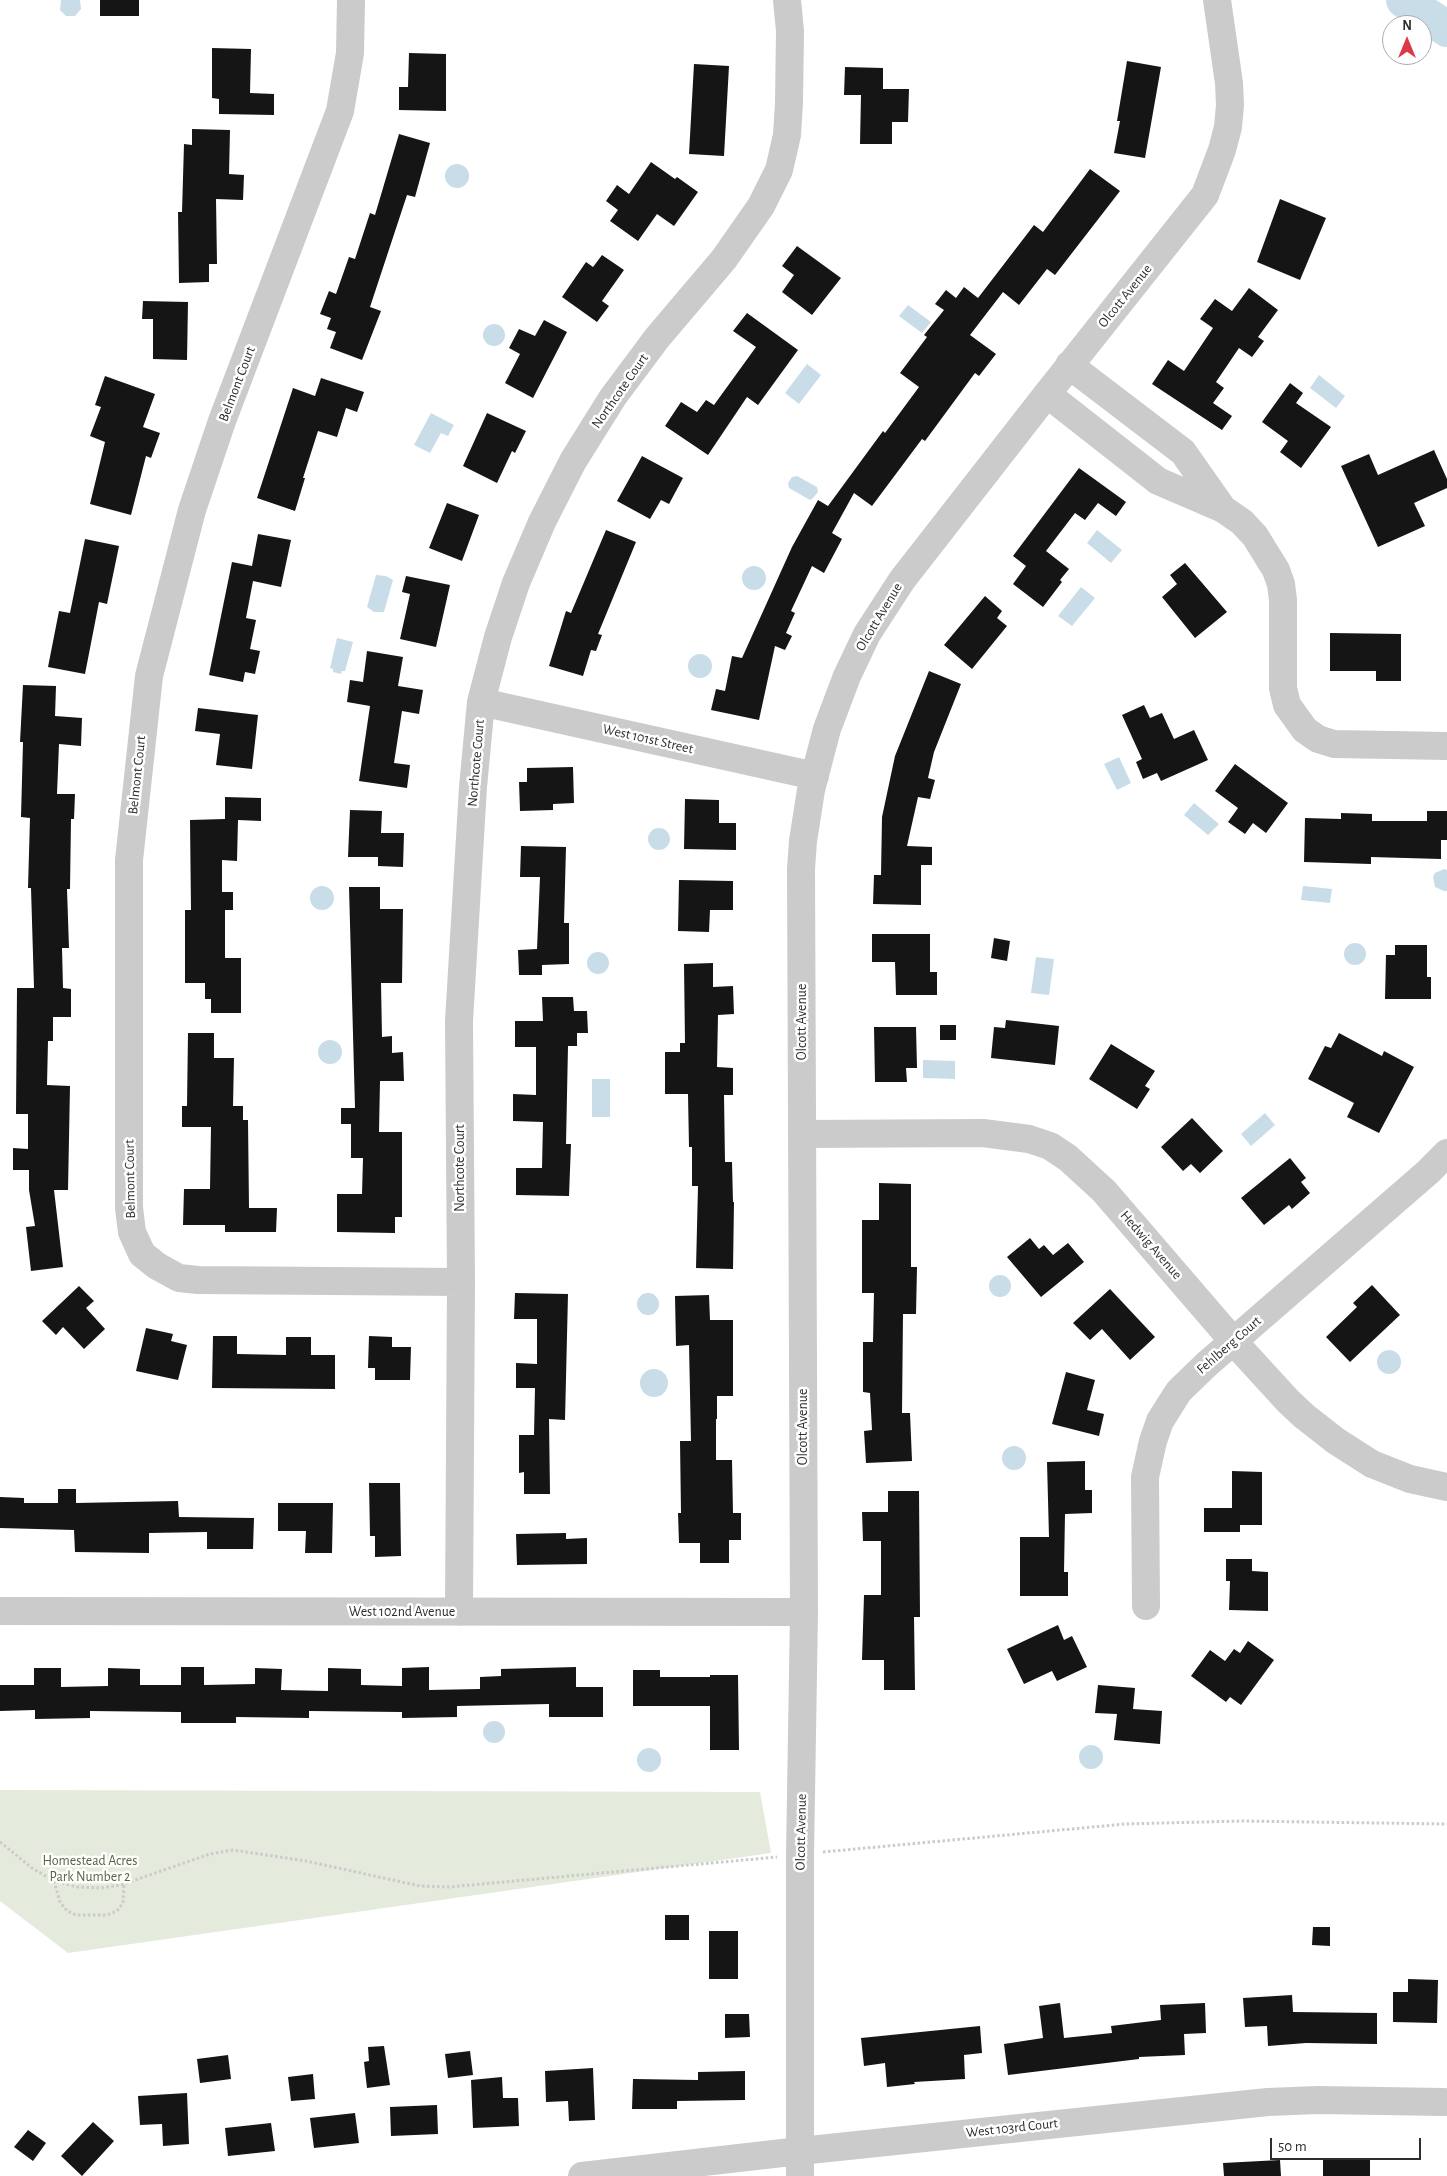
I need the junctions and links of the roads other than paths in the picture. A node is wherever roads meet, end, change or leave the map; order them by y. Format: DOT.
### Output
graph roads {
  1 [pos="351,0"];
  2 [pos="787,0"];
  3 [pos="1217,0"];
  4 [pos="1069,365"];
  5 [pos="1046,394"];
  6 [pos="1223,509"];
  7 [pos="481,702"];
  8 [pos="1447,746"];
  9 [pos="815,776"];
  10 [pos="802,1134"];
  11 [pos="1447,1153"];
  12 [pos="461,1282"];
  13 [pos="1234,1342"];
  14 [pos="1447,1487"];
  15 [pos="1146,1606"];
  16 [pos="0,1611"];
  17 [pos="459,1612"];
  18 [pos="804,1612"];
  19 [pos="1444,2102"];
  20 [pos="800,2163"];
  21 [pos="582,2176"];
  1 -- 12 [label="street, Belmont Court"];
  2 -- 7 [label="street, Northcote Court"];
  3 -- 4 [label="street, Olcott Avenue"];
  4 -- 5 [label="street, Olcott Avenue"];
  4 -- 6 [label="street"];
  5 -- 6 [label="street"];
  5 -- 9 [label="street, Olcott Avenue"];
  6 -- 8 [label="street"];
  7 -- 9 [label="street, West 101st Street"];
  7 -- 12 [label="street, Northcote Court"];
  9 -- 10 [label="street, Olcott Avenue"];
  10 -- 13 [label="street, Hedwig Avenue"];
  10 -- 18 [label="street, Olcott Avenue"];
  11 -- 13 [label="street, Fehlberg Court"];
  12 -- 17 [label="street, Northcote Court"];
  13 -- 14 [label="street, Hedwig Avenue"];
  13 -- 15 [label="street, Fehlberg Court"];
  16 -- 17 [label="street, West 102nd Avenue"];
  17 -- 18 [label="street, West 102nd Avenue"];
  18 -- 20 [label="street, Olcott Avenue"];
  19 -- 20 [label="street, West 103rd Court"];
  20 -- 21 [label="street, West 103rd Court"];
}
